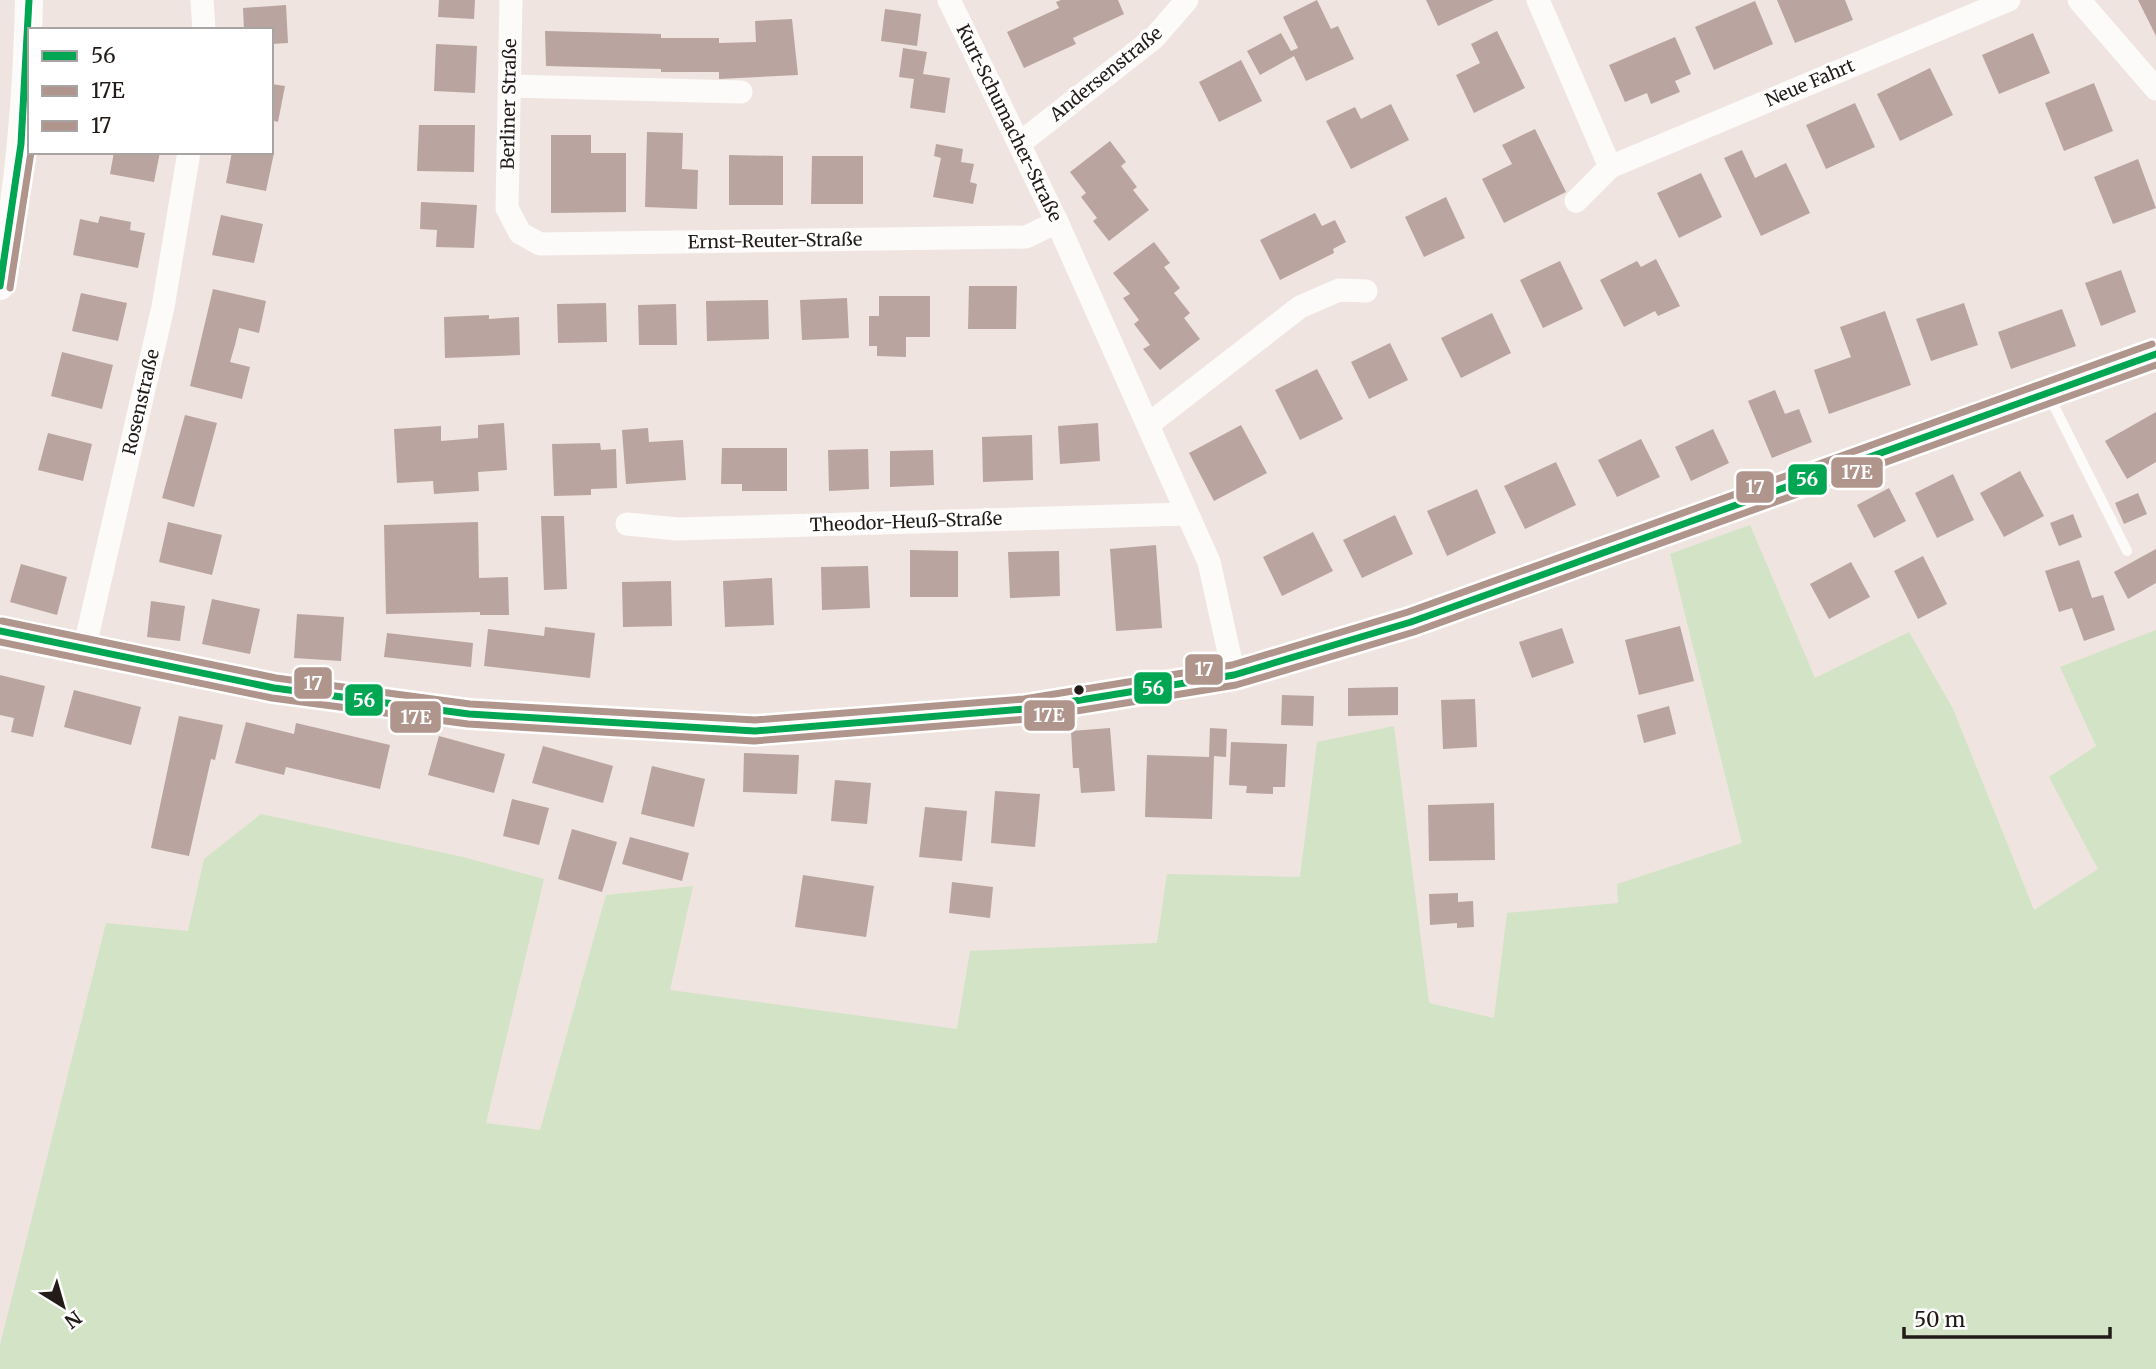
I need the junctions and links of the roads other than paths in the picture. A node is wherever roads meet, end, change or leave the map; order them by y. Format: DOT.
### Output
graph roads {
  1 [pos="29,0"];
  2 [pos="202,0"];
  3 [pos="511,0"];
  4 [pos="949,0"];
  5 [pos="1187,0"];
  6 [pos="1538,0"];
  7 [pos="2009,0"];
  8 [pos="2079,0"];
  9 [pos="28,28"];
  10 [pos="204,28"];
  11 [pos="28,53"];
  12 [pos="511,86"];
  13 [pos="2156,89"];
  14 [pos="741,92"];
  15 [pos="1020,143"];
  16 [pos="189,154"];
  17 [pos="1610,167"];
  18 [pos="1576,201"];
  19 [pos="507,208"];
  20 [pos="1057,222"];
  21 [pos="0,286"];
  22 [pos="1366,291"];
  23 [pos="2156,354"];
  24 [pos="2047,391"];
  25 [pos="1149,424"];
  26 [pos="1186,514"];
  27 [pos="626,524"];
  28 [pos="2127,551"];
  29 [pos="0,631"];
  30 [pos="84,650"];
  31 [pos="1234,675"];
  1 -- 9 [label="street"];
  2 -- 10 [label="street"];
  3 -- 12 [label="street, Berliner Straße"];
  4 -- 15 [label="street, Kurt-Schumacher-Straße"];
  5 -- 15 [label="street, Andersenstraße"];
  6 -- 17 [label="street"];
  7 -- 17 [label="street, Neue Fahrt"];
  8 -- 13 [label="street"];
  11 -- 21 [label="street"];
  12 -- 14 [label="street"];
  12 -- 19 [label="street, Berliner Straße"];
  15 -- 20 [label="street, Kurt-Schumacher-Straße"];
  16 -- 30 [label="street, Rosenstraße"];
  17 -- 18 [label="street, Neue Fahrt"];
  19 -- 20 [label="street, Ernst-Reuter-Straße"];
  20 -- 25 [label="street, Kurt-Schumacher-Straße"];
  22 -- 25 [label="street"];
  23 -- 24 [label="street"];
  24 -- 28 [label="lane"];
  24 -- 31 [label="street"];
  25 -- 26 [label="street, Kurt-Schumacher-Straße"];
  26 -- 27 [label="street, Theodor-Heuß-Straße"];
  26 -- 31 [label="street, Kurt-Schumacher-Straße"];
  29 -- 30 [label="street"];
  30 -- 31 [label="street"];
}
